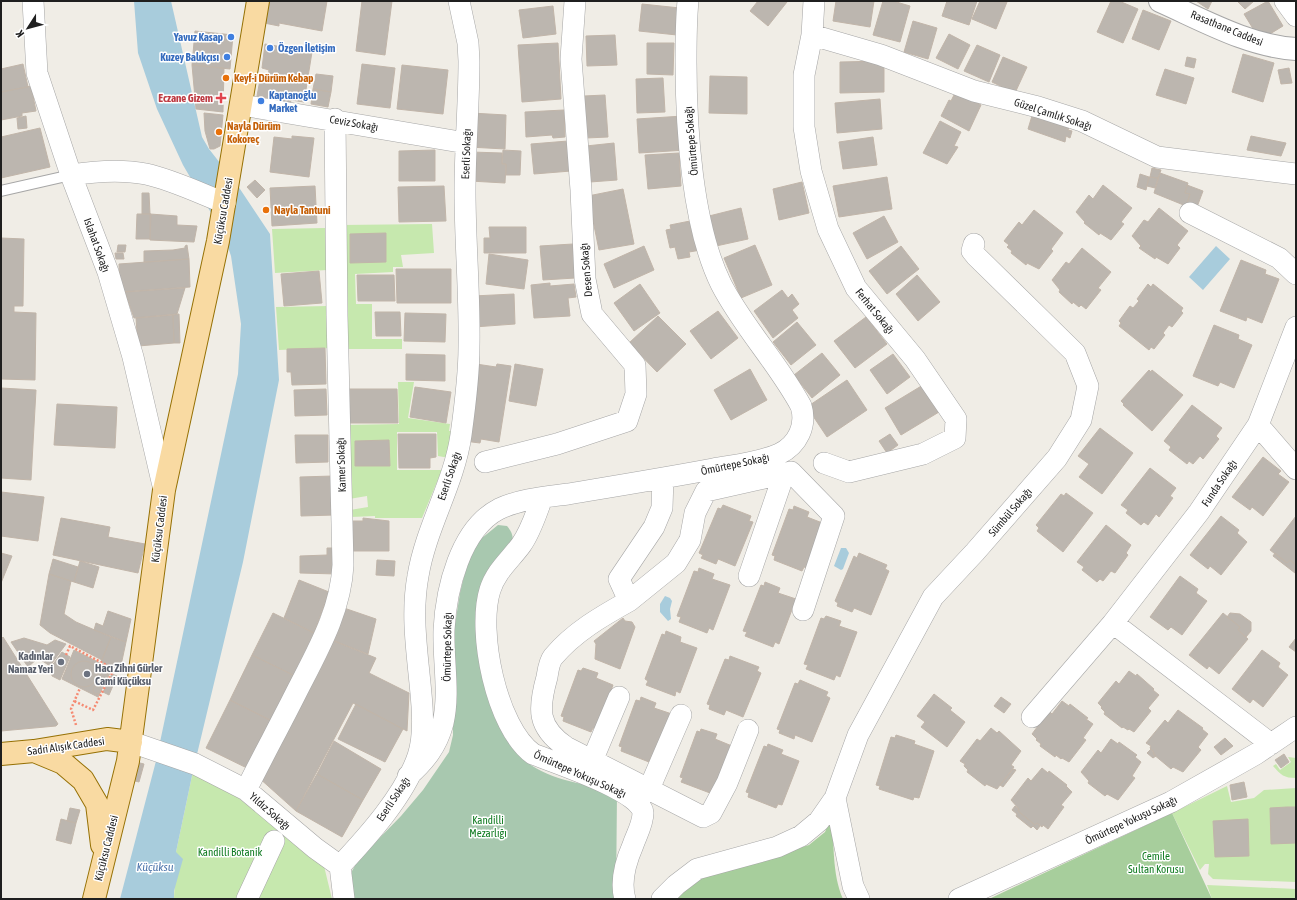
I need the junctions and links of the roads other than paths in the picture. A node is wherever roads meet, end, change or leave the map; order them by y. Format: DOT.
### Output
graph roads {
  1 [pos="33,1"];
  2 [pos="258,1"];
  3 [pos="458,1"];
  4 [pos="575,1"];
  5 [pos="688,1"];
  6 [pos="814,1"];
  7 [pos="1160,1"];
  8 [pos="1285,1"];
  9 [pos="1296,16"];
  10 [pos="812,35"];
  11 [pos="1296,49"];
  12 [pos="242,105"];
  13 [pos="335,119"];
  14 [pos="466,143"];
  15 [pos="1296,174"];
  16 [pos="71,175"];
  17 [pos="1,191"];
  18 [pos="225,203"];
  19 [pos="1190,214"];
  20 [pos="974,244"];
  21 [pos="1296,274"];
  22 [pos="1296,327"];
  23 [pos="1258,425"];
  24 [pos="485,462"];
  25 [pos="824,463"];
  26 [pos="1296,469"];
  27 [pos="784,474"];
  28 [pos="663,478"];
  29 [pos="164,490"];
  30 [pos="542,498"];
  31 [pos="749,576"];
  32 [pos="629,600"];
  33 [pos="803,610"];
  34 [pos="1113,623"];
  35 [pos="619,697"];
  36 [pos="136,706"];
  37 [pos="681,715"];
  38 [pos="1032,717"];
  39 [pos="1296,727"];
  40 [pos="748,730"];
  41 [pos="107,739"];
  42 [pos="131,742"];
  43 [pos="1271,744"];
  44 [pos="34,751"];
  45 [pos="1,754"];
  46 [pos="592,761"];
  47 [pos="408,776"];
  48 [pos="649,789"];
  49 [pos="246,790"];
  50 [pos="835,798"];
  51 [pos="274,841"];
  52 [pos="104,857"];
  53 [pos="340,866"];
  54 [pos="94,899"];
  55 [pos="247,899"];
  56 [pos="344,899"];
  57 [pos="624,899"];
  58 [pos="662,899"];
  59 [pos="860,899"];
  60 [pos="959,899"];
  1 -- 16 [label="street, Islahat Sokağı"];
  2 -- 12 [label="main road, Küçüksu Caddesi"];
  3 -- 14 [label="street, Eserli Sokağı"];
  4 -- 24 [label="street, Desen Sokağı"];
  5 -- 28 [label="street, Ömürtepe Sokağı"];
  6 -- 10 [label="street"];
  7 -- 11 [label="street, Rasathane Caddesi"];
  8 -- 9 [label="street"];
  10 -- 15 [label="street, Güzel Çamlık Sokağı"];
  10 -- 25 [label="street, Ferhat Sokağı"];
  12 -- 13 [label="street, Ceviz Sokağı"];
  12 -- 18 [label="main road, Küçüksu Caddesi"];
  13 -- 14 [label="street, Ceviz Sokağı"];
  13 -- 49 [label="street, Kamer Sokağı"];
  14 -- 47 [label="street, Eserli Sokağı"];
  16 -- 17 [label="lane"];
  16 -- 18 [label="street"];
  16 -- 29 [label="street, Islahat Sokağı"];
  18 -- 29 [label="main road, Küçüksu Caddesi"];
  19 -- 21 [label="street"];
  20 -- 50 [label="street, Sümbül Sokağı"];
  22 -- 23 [label="street, Funda Sokağı"];
  23 -- 26 [label="street"];
  23 -- 34 [label="street, Funda Sokağı"];
  27 -- 31 [label="street"];
  27 -- 32 [label="street"];
  27 -- 33 [label="street"];
  28 -- 30 [label="street, Ömürtepe Sokağı"];
  28 -- 32 [label="street"];
  29 -- 36 [label="main road, Küçüksu Caddesi"];
  30 -- 47 [label="street, Ömürtepe Sokağı"];
  30 -- 57 [label="street, Ömürtepe Yokuşu Sokağı"];
  32 -- 46 [label="street"];
  34 -- 38 [label="street, Funda Sokağı"];
  34 -- 43 [label="street"];
  35 -- 46 [label="street"];
  36 -- 41 [label="main road"];
  36 -- 42 [label="main road, Küçüksu Caddesi"];
  37 -- 48 [label="street"];
  39 -- 43 [label="street, Ömürtepe Yokuşu Sokağı"];
  40 -- 48 [label="street"];
  41 -- 42 [label="main road, Sadri Alışık Caddesi"];
  41 -- 44 [label="main road, Sadri Alışık Caddesi"];
  42 -- 49 [label="street, Yıldız Sokağı"];
  42 -- 52 [label="main road, Küçüksu Caddesi"];
  43 -- 60 [label="street, Ömürtepe Yokuşu Sokağı"];
  44 -- 45 [label="main road, Sadri Alışık Caddesi"];
  44 -- 52 [label="main road"];
  46 -- 48 [label="street"];
  47 -- 53 [label="street, Eserli Sokağı"];
  49 -- 53 [label="street, Yıldız Sokağı"];
  50 -- 58 [label="street"];
  50 -- 59 [label="street"];
  51 -- 55 [label="street"];
  52 -- 54 [label="main road, Küçüksu Caddesi"];
  53 -- 56 [label="street"];
}
